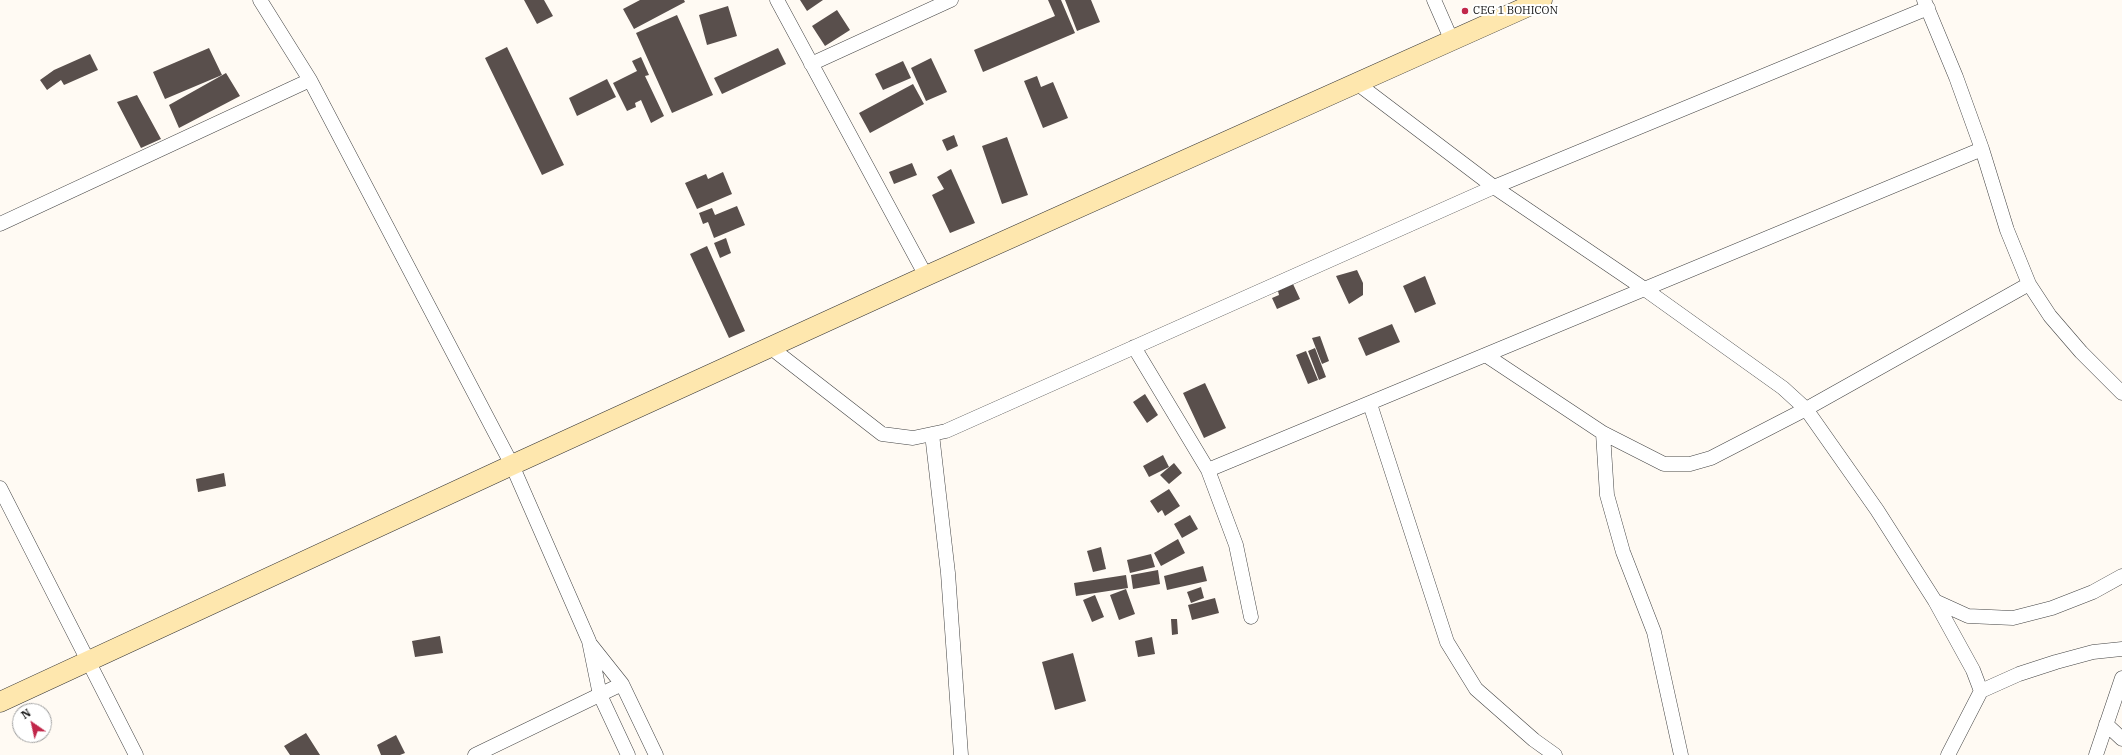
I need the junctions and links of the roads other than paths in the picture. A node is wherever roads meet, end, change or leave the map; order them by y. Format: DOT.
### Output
graph roads {
  1 [pos="260,0"];
  2 [pos="776,0"];
  3 [pos="951,0"];
  4 [pos="1434,0"];
  5 [pos="1542,0"];
  6 [pos="1926,4"];
  7 [pos="1452,41"];
  8 [pos="811,64"];
  9 [pos="310,80"];
  10 [pos="1358,84"];
  11 [pos="1982,150"];
  12 [pos="1494,187"];
  13 [pos="0,224"];
  14 [pos="926,276"];
  15 [pos="2029,284"];
  16 [pos="1646,290"];
  17 [pos="770,347"];
  18 [pos="1134,348"];
  19 [pos="1487,356"];
  20 [pos="2122,393"];
  21 [pos="1370,404"];
  22 [pos="1806,409"];
  23 [pos="1603,433"];
  24 [pos="932,434"];
  25 [pos="512,465"];
  26 [pos="1208,470"];
  27 [pos="0,488"];
  28 [pos="2122,576"];
  29 [pos="1936,601"];
  30 [pos="1251,617"];
  31 [pos="588,641"];
  32 [pos="2122,648"];
  33 [pos="88,662"];
  34 [pos="2122,678"];
  35 [pos="622,684"];
  36 [pos="1981,691"];
  37 [pos="600,695"];
  38 [pos="0,702"];
  39 [pos="2106,724"];
  40 [pos="2122,739"];
  41 [pos="136,755"];
  42 [pos="475,755"];
  43 [pos="628,755"];
  44 [pos="656,755"];
  45 [pos="961,755"];
  46 [pos="1555,755"];
  47 [pos="1681,755"];
  48 [pos="1948,755"];
  49 [pos="2096,755"];
  1 -- 9 [label="street"];
  2 -- 8 [label="street"];
  3 -- 8 [label="street"];
  4 -- 7 [label="street"];
  5 -- 7 [label="street"];
  6 -- 11 [label="street"];
  6 -- 12 [label="street"];
  7 -- 10 [label="street"];
  8 -- 14 [label="street"];
  9 -- 13 [label="street"];
  9 -- 25 [label="street"];
  10 -- 12 [label="street"];
  10 -- 14 [label="street"];
  11 -- 15 [label="street"];
  11 -- 16 [label="street"];
  12 -- 16 [label="street"];
  12 -- 18 [label="street"];
  14 -- 17 [label="street"];
  15 -- 20 [label="street"];
  15 -- 22 [label="street"];
  16 -- 19 [label="street"];
  16 -- 22 [label="street"];
  17 -- 24 [label="street"];
  17 -- 25 [label="street"];
  18 -- 24 [label="street"];
  18 -- 26 [label="street"];
  19 -- 21 [label="street"];
  19 -- 23 [label="street"];
  21 -- 26 [label="street"];
  21 -- 46 [label="street"];
  22 -- 23 [label="street"];
  22 -- 29 [label="street"];
  23 -- 47 [label="street"];
  24 -- 45 [label="street"];
  25 -- 31 [label="street"];
  25 -- 33 [label="street"];
  26 -- 30 [label="street"];
  27 -- 33 [label="street"];
  28 -- 29 [label="street"];
  29 -- 36 [label="street"];
  31 -- 35 [label="street"];
  31 -- 37 [label="street"];
  32 -- 36 [label="street"];
  33 -- 38 [label="street"];
  33 -- 41 [label="street"];
  34 -- 39 [label="street"];
  35 -- 37 [label="street"];
  35 -- 44 [label="street"];
  36 -- 48 [label="street"];
  37 -- 42 [label="street"];
  37 -- 43 [label="street"];
  39 -- 40 [label="street"];
  39 -- 49 [label="street"];
}
